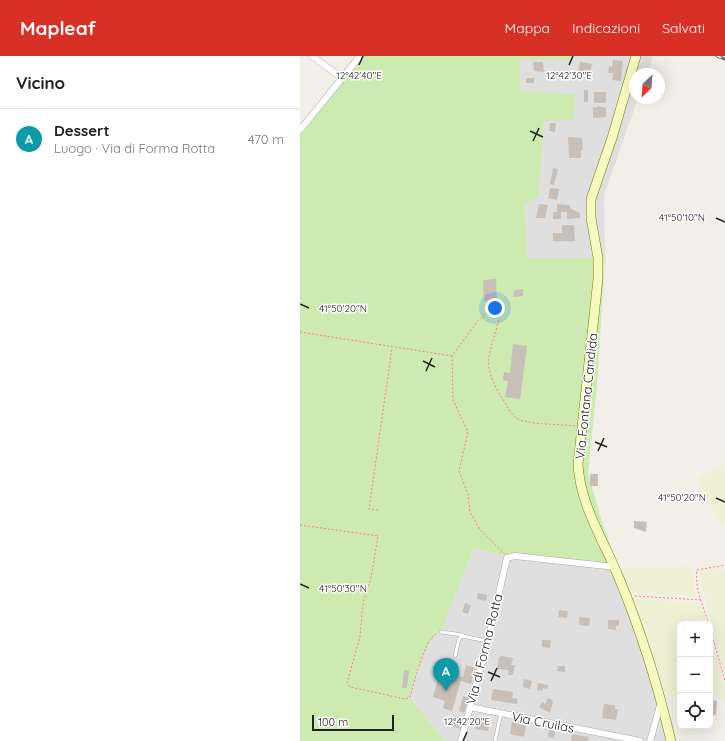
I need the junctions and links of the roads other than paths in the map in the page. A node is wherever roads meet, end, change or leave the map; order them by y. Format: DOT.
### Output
graph roads {
  1 [pos="312,56"];
  2 [pos="360,56"];
  3 [pos="636,56"];
  4 [pos="642,56"];
  5 [pos="342,78"];
  6 [pos="626,90"];
  7 [pos="300,130"];
  8 [pos="615,567"];
  9 [pos="440,632"];
  10 [pos="463,636"];
  11 [pos="487,641"];
  12 [pos="455,656"];
  13 [pos="661,700"];
  14 [pos="470,707"];
  15 [pos="501,713"];
  16 [pos="461,741"];
  17 [pos="495,741"];
  18 [pos="640,741"];
  19 [pos="650,741"];
  20 [pos="671,741"];
  1 -- 5 [label="street"];
  2 -- 5 [label="street"];
  3 -- 6 [label="main road, Via Fontana Candida"];
  4 -- 6 [label="main road, Via Fontana Candida"];
  5 -- 7 [label="street"];
  6 -- 8 [label="main road, Via Fontana Candida"];
  8 -- 11 [label="street, Via di Forma Rotta"];
  8 -- 13 [label="main road, Via Fontana Candida"];
  9 -- 10 [label="lane"];
  10 -- 11 [label="lane"];
  10 -- 12 [label="lane"];
  11 -- 14 [label="street, Via di Forma Rotta"];
  13 -- 19 [label="street"];
  13 -- 20 [label="main road, Via Fontana Candida"];
  14 -- 15 [label="street, Via Cruilas"];
  14 -- 16 [label="street, Via di Forma Rotta"];
  15 -- 17 [label="lane"];
  15 -- 18 [label="street, Via Cruilas"];
}
